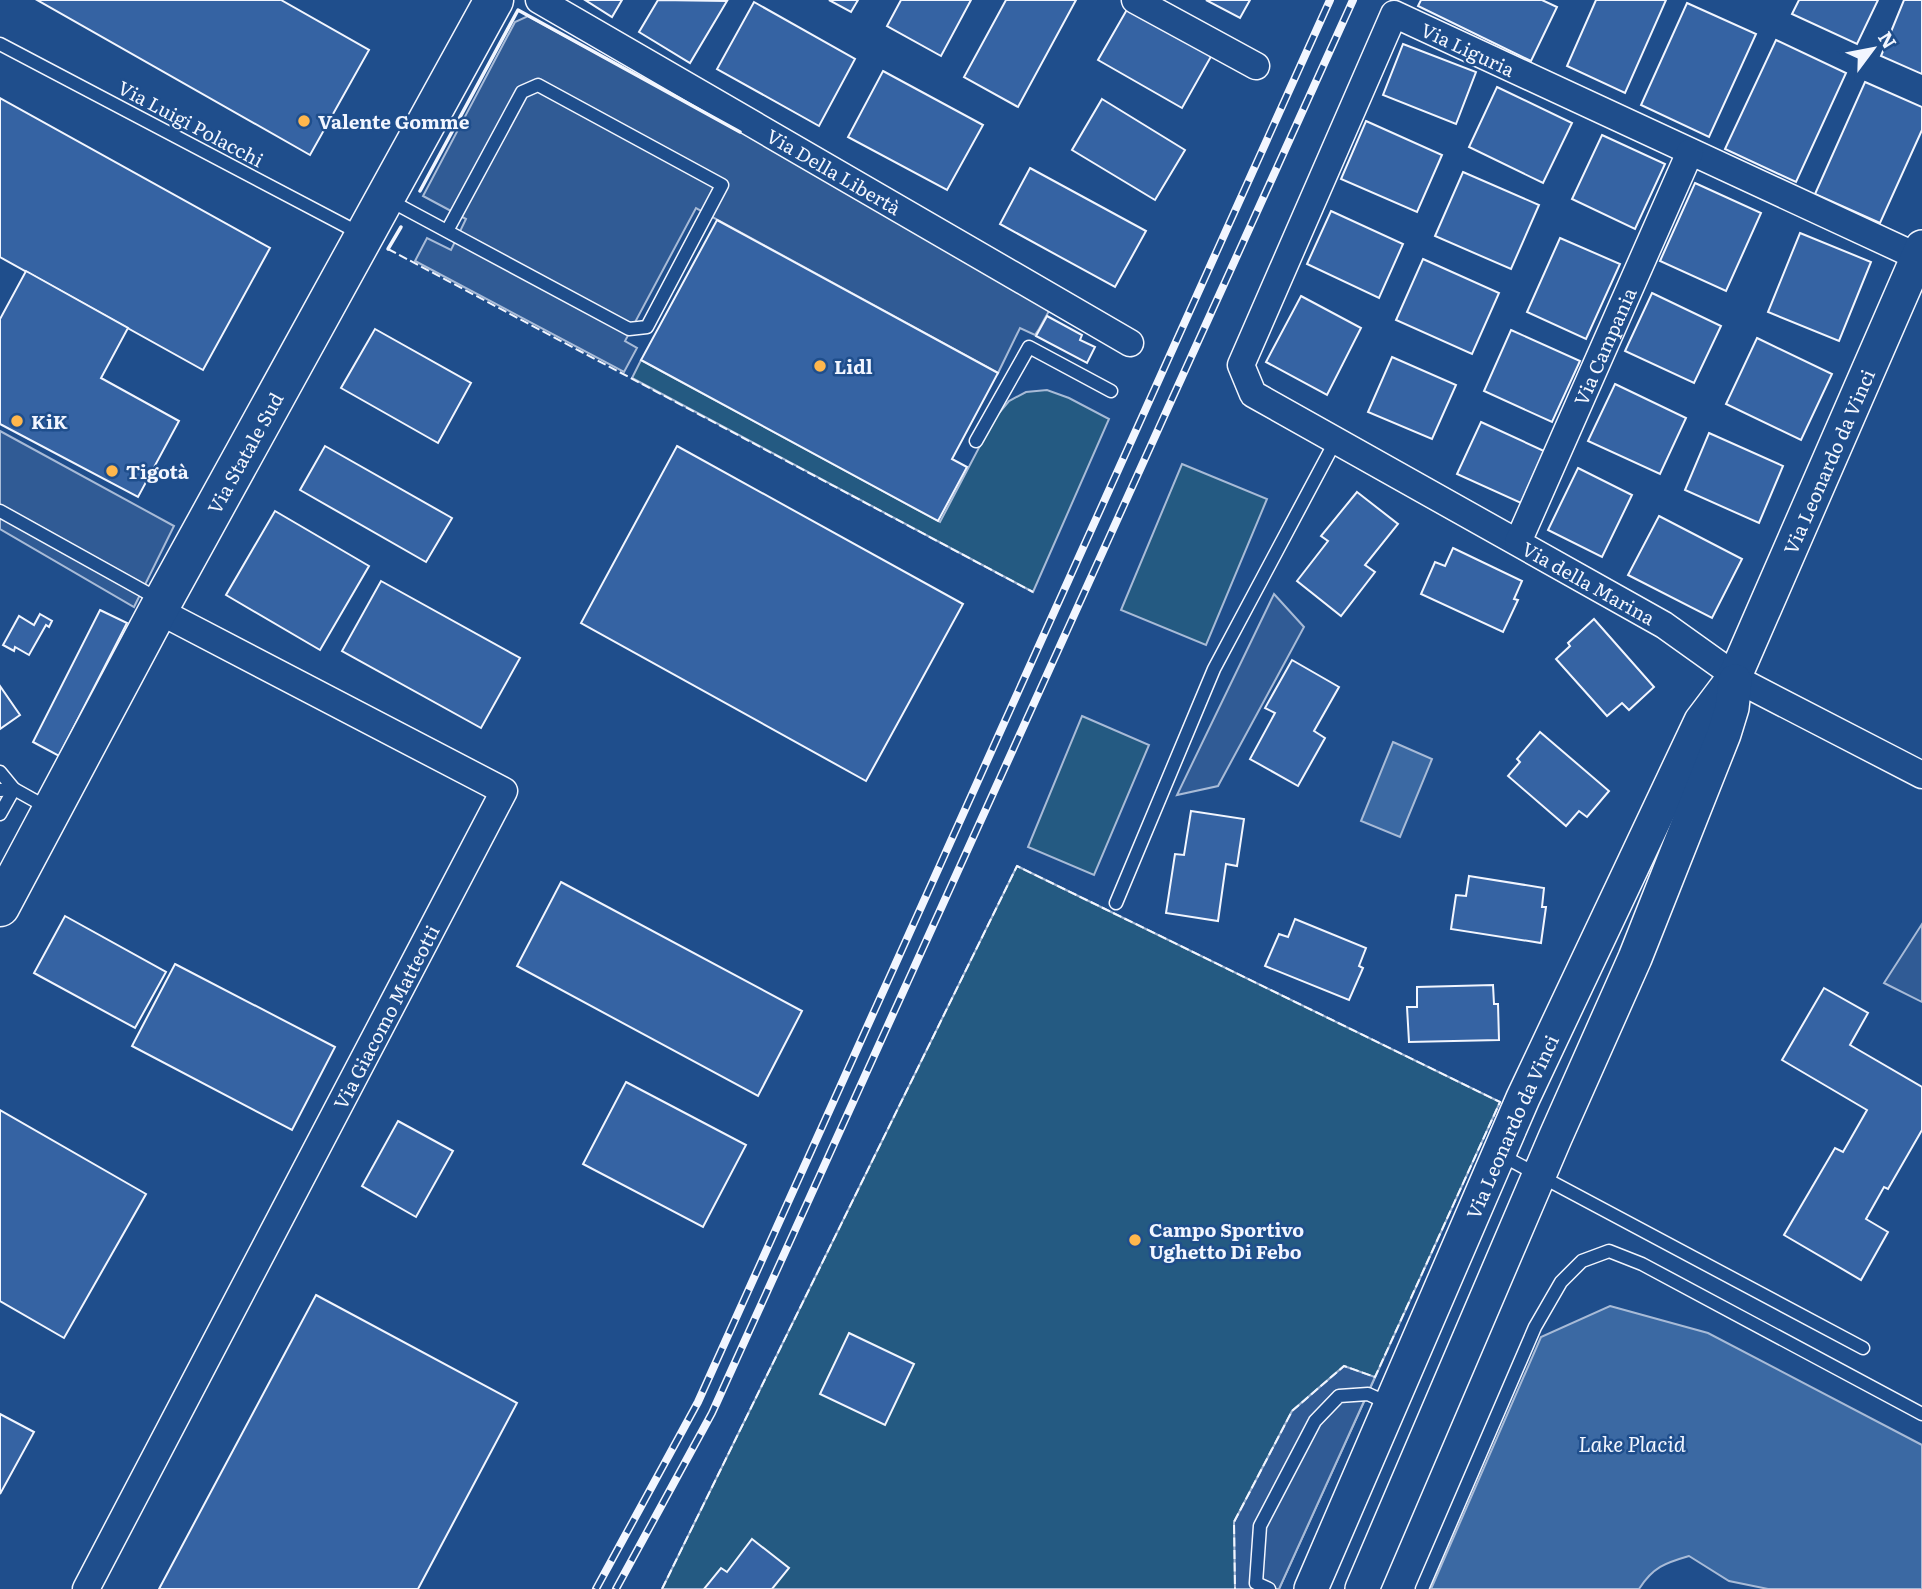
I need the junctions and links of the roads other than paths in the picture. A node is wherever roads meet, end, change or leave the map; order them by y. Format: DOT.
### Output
graph roads {
  1 [pos="494,0"];
  2 [pos="539,0"];
  3 [pos="1135,0"];
  4 [pos="0,44"];
  5 [pos="1256,66"];
  6 [pos="1690,152"];
  7 [pos="385,198"];
  8 [pos="447,231"];
  9 [pos="364,236"];
  10 [pos="1920,252"];
  11 [pos="1130,343"];
  12 [pos="1111,391"];
  13 [pos="1253,394"];
  14 [pos="1336,440"];
  15 [pos="976,441"];
  16 [pos="0,511"];
  17 [pos="1518,542"];
  18 [pos="161,606"];
  19 [pos="1735,676"];
  20 [pos="0,772"];
  21 [pos="1922,775"];
  22 [pos="14,789"];
  23 [pos="0,790"];
  24 [pos="52,810"];
  25 [pos="0,814"];
  26 [pos="1116,903"];
  27 [pos="0,907"];
  28 [pos="1499,1154"];
  29 [pos="1539,1175"];
  30 [pos="1863,1348"];
  31 [pos="1387,1413"];
  32 [pos="1922,1414"];
  33 [pos="1426,1442"];
  34 [pos="86,1589"];
  35 [pos="1269,1589"];
  36 [pos="1311,1589"];
  37 [pos="1362,1589"];
  38 [pos="1422,1589"];
  1 -- 7 [label="main road, Via Statale Sud"];
  2 -- 11 [label="street, Via Della Libertà"];
  3 -- 5 [label="street"];
  4 -- 9 [label="lane, Via Luigi Polacchi"];
  6 -- 10 [label="street, Via Liguria"];
  6 -- 13 [label="street, Via Liguria"];
  6 -- 17 [label="street, Via Campania"];
  7 -- 8 [label="lane"];
  7 -- 9 [label="main road, Via Statale Sud"];
  8 -- 8 [label="lane"];
  9 -- 18 [label="main road, Via Statale Sud"];
  10 -- 19 [label="street, Via Leonardo da Vinci"];
  12 -- 15 [label="lane"];
  13 -- 14 [label="street, Via della Marina"];
  14 -- 17 [label="street, Via della Marina"];
  14 -- 26 [label="lane"];
  16 -- 18 [label="lane"];
  17 -- 19 [label="street, Via della Marina"];
  18 -- 24 [label="main road, Via Statale Sud"];
  18 -- 34 [label="street, Via Giacomo Matteotti"];
  19 -- 21 [label="street, Via della Marina"];
  19 -- 28 [label="street, Via Leonardo da Vinci"];
  19 -- 29 [label="street, Via Leonardo da Vinci"];
  20 -- 22 [label="lane"];
  22 -- 23 [label="lane"];
  22 -- 24 [label="lane"];
  22 -- 25 [label="lane"];
  24 -- 27 [label="main road, Via Statale Sud"];
  28 -- 29 [label="lane"];
  28 -- 31 [label="street, Via Leonardo da Vinci"];
  29 -- 30 [label="lane"];
  29 -- 33 [label="street, Via Leonardo da Vinci"];
  31 -- 33 [label="street"];
  31 -- 35 [label="lane"];
  31 -- 36 [label="street, Via Leonardo da Vinci"];
  32 -- 38 [label="lane"];
  33 -- 37 [label="street, Via Leonardo da Vinci"];
}
